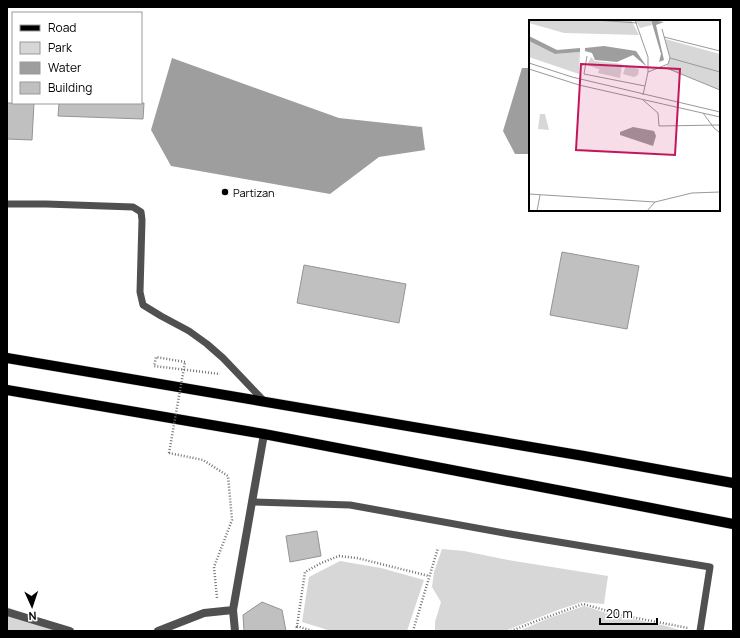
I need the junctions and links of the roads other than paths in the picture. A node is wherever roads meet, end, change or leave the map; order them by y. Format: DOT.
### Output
graph roads {
  1 [pos="7,204"];
  2 [pos="7,358"];
  3 [pos="7,390"];
  4 [pos="266,402"];
  5 [pos="264,434"];
  6 [pos="733,483"];
  7 [pos="252,502"];
  8 [pos="733,524"];
  9 [pos="234,610"];
  10 [pos="7,612"];
  11 [pos="70,631"];
  12 [pos="158,631"];
  13 [pos="235,631"];
  14 [pos="700,631"];
  1 -- 4 [label="lane"];
  2 -- 4 [label="main road"];
  3 -- 5 [label="main road"];
  4 -- 6 [label="main road"];
  5 -- 7 [label="street"];
  5 -- 8 [label="main road"];
  7 -- 9 [label="street"];
  7 -- 14 [label="lane"];
  9 -- 12 [label="street"];
  9 -- 13 [label="street"];
  10 -- 11 [label="street"];
}
